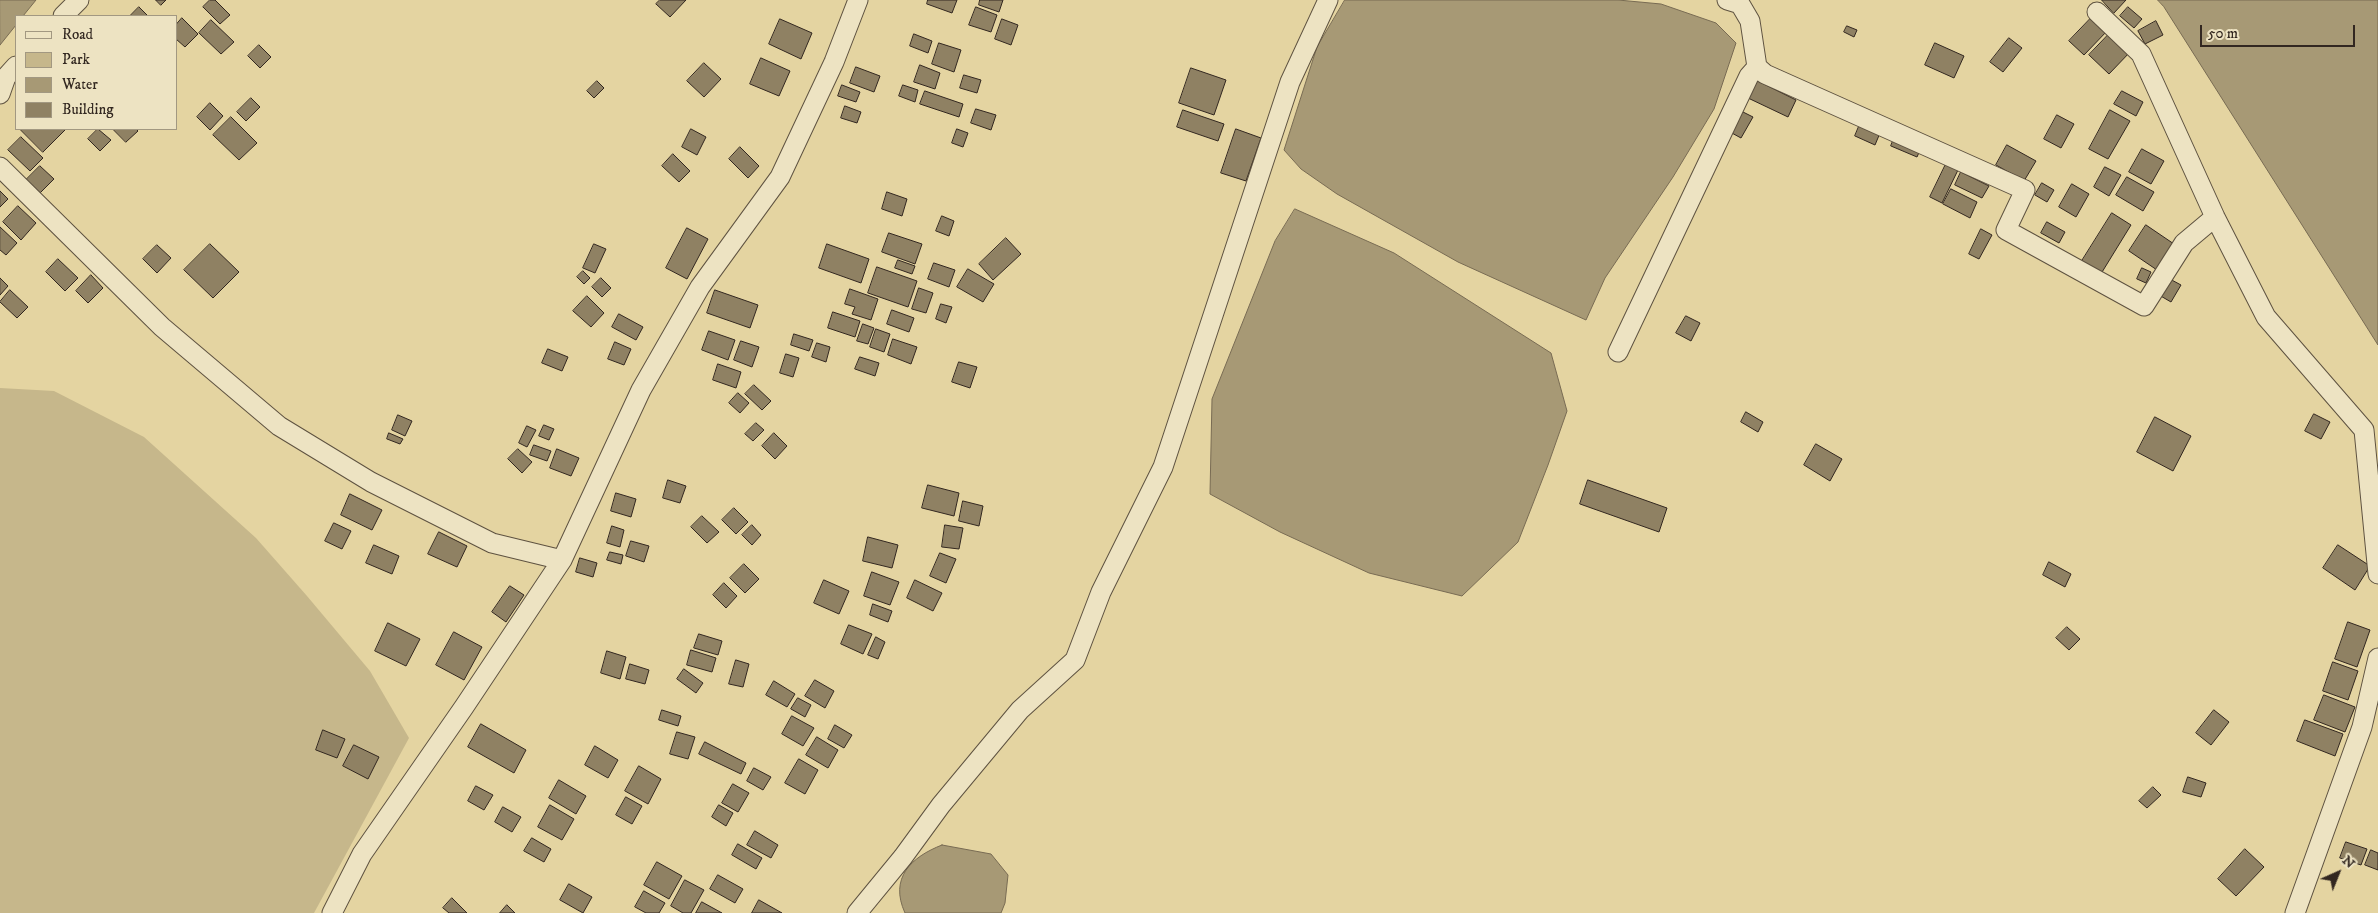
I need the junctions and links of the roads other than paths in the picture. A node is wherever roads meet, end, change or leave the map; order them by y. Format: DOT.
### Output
graph roads {
  1 [pos="79,0"];
  2 [pos="858,0"];
  3 [pos="1328,0"];
  4 [pos="1726,0"];
  5 [pos="2097,12"];
  6 [pos="64,15"];
  7 [pos="15,67"];
  8 [pos="1757,67"];
  9 [pos="0,94"];
  10 [pos="0,167"];
  11 [pos="2215,217"];
  12 [pos="1618,352"];
  13 [pos="562,560"];
  14 [pos="2378,574"];
  15 [pos="2378,658"];
  16 [pos="2304,888"];
  17 [pos="332,913"];
  18 [pos="857,913"];
  19 [pos="2283,913"];
  20 [pos="2295,913"];
  1 -- 6 [label="street"];
  2 -- 13 [label="street"];
  3 -- 18 [label="street"];
  4 -- 8 [label="street"];
  5 -- 11 [label="street"];
  7 -- 9 [label="street"];
  8 -- 11 [label="street"];
  8 -- 12 [label="street"];
  10 -- 13 [label="street"];
  11 -- 14 [label="street"];
  13 -- 17 [label="street"];
  15 -- 16 [label="street"];
  16 -- 19 [label="street"];
  16 -- 20 [label="street"];
}
